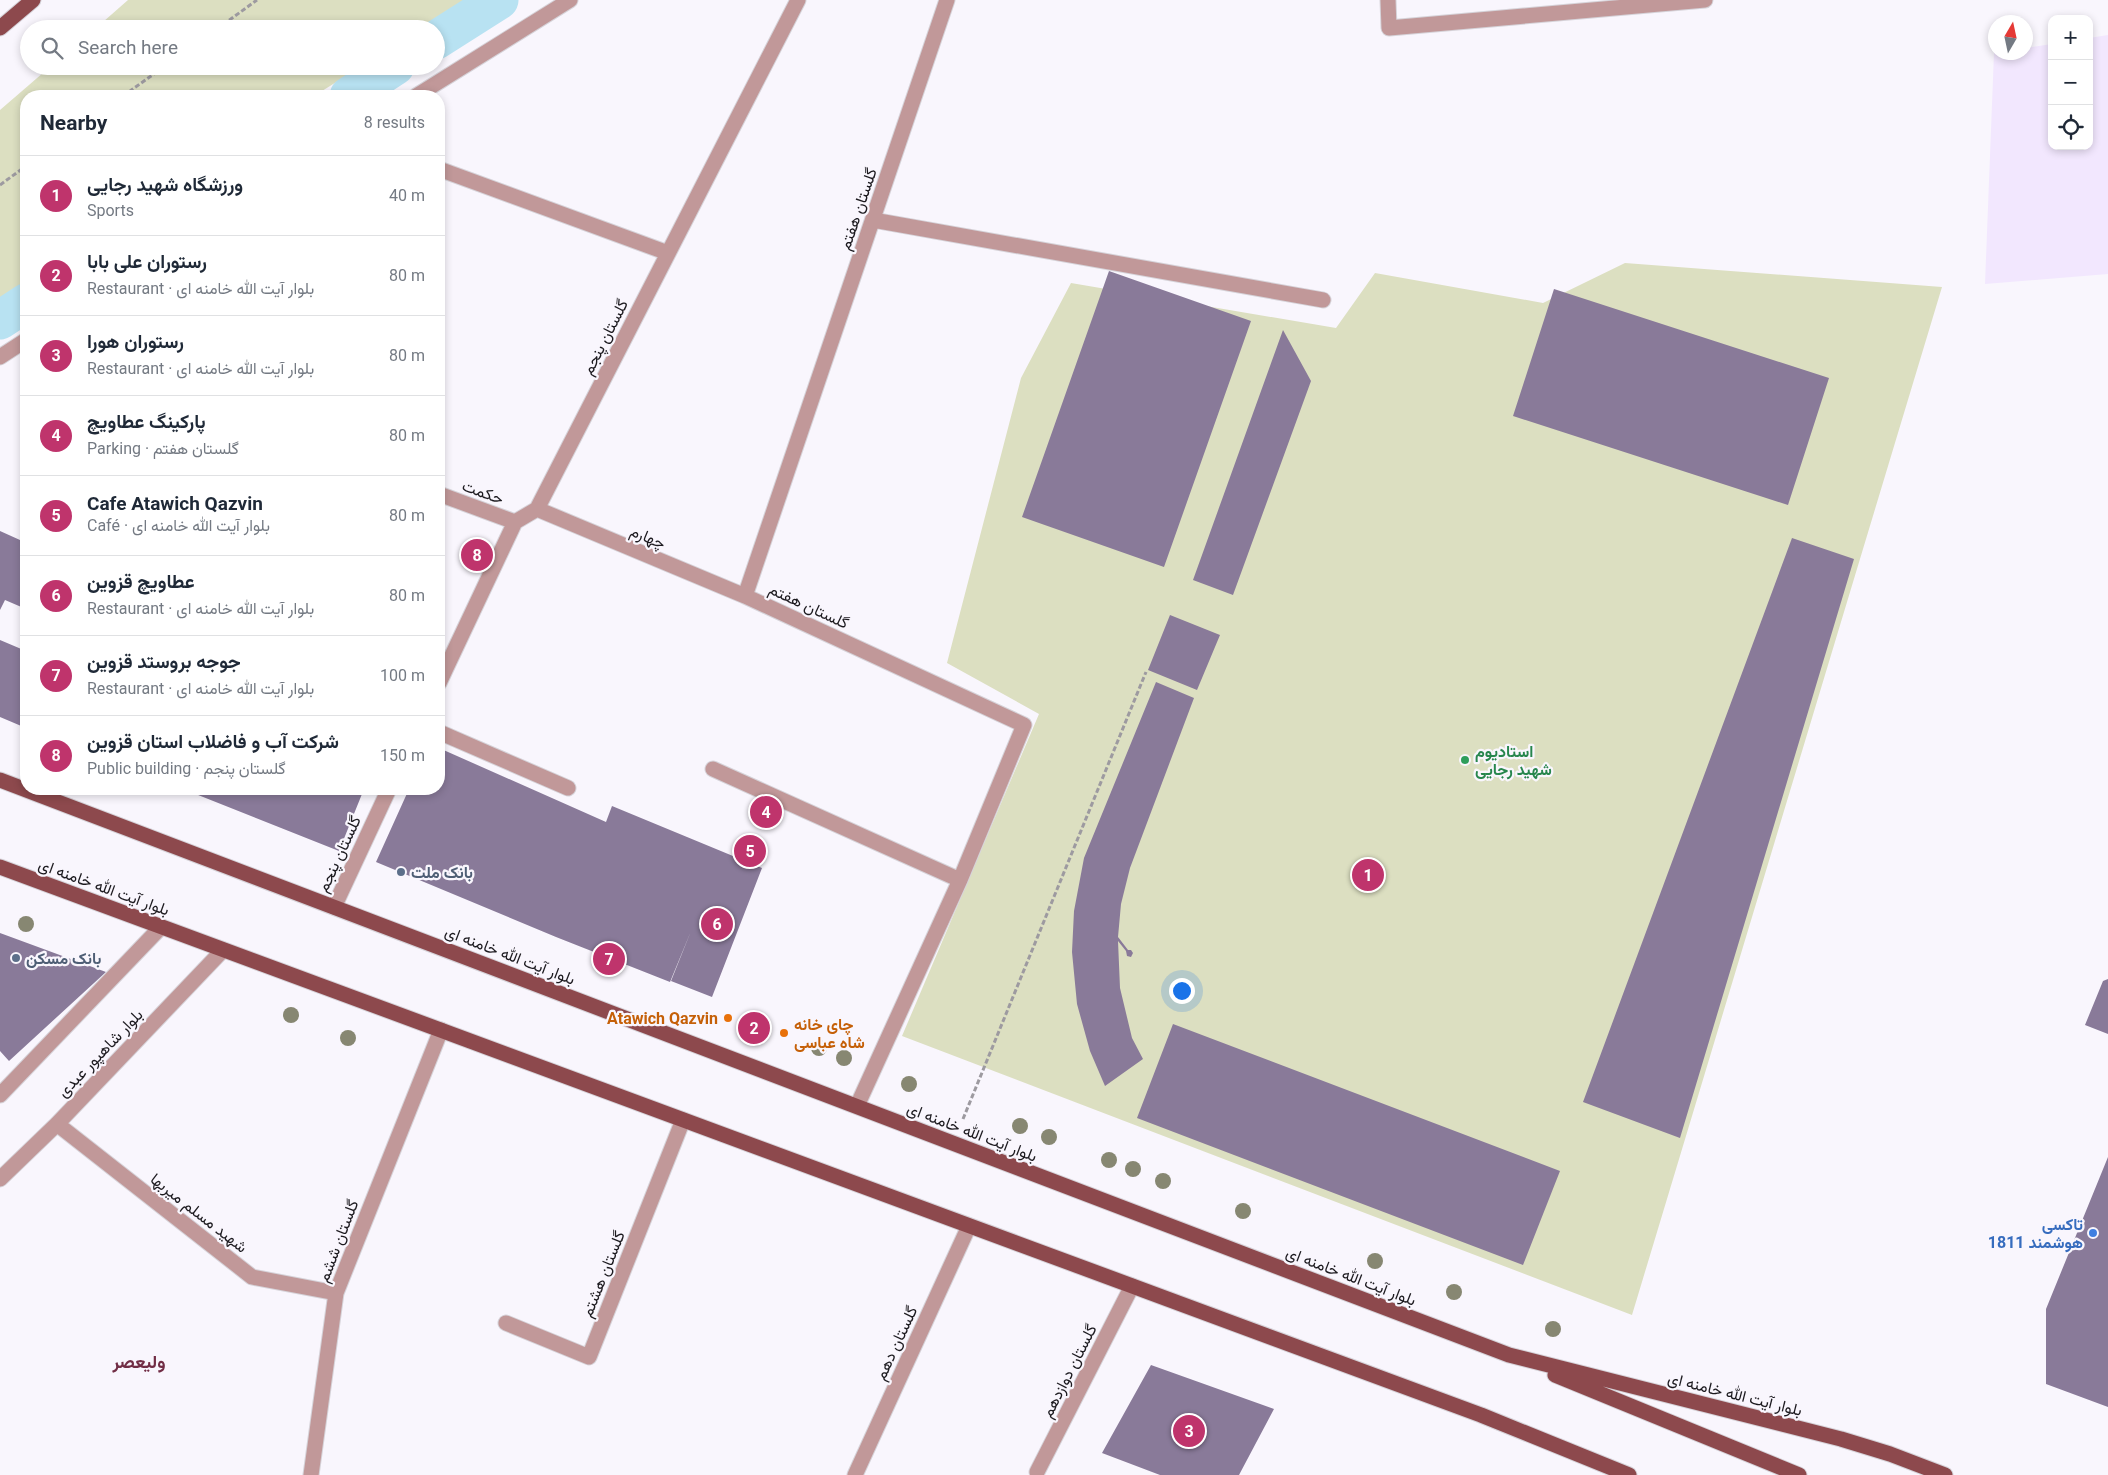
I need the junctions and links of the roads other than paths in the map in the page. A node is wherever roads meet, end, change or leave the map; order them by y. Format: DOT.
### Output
graph roads {
  1 [pos="33,0"];
  2 [pos="570,0"];
  3 [pos="798,0"];
  4 [pos="947,0"];
  5 [pos="1388,0"];
  6 [pos="1704,0"];
  7 [pos="0,28"];
  8 [pos="426,90"];
  9 [pos="445,171"];
  10 [pos="872,220"];
  11 [pos="668,253"];
  12 [pos="1323,300"];
  13 [pos="20,344"];
  14 [pos="0,357"];
  15 [pos="445,496"];
  16 [pos="537,509"];
  17 [pos="515,522"];
  18 [pos="746,596"];
  19 [pos="445,671"];
  20 [pos="445,735"];
  21 [pos="712,769"];
  22 [pos="0,780"];
  23 [pos="20,788"];
  24 [pos="568,788"];
  25 [pos="39,795"];
  26 [pos="386,795"];
  27 [pos="0,868"];
  28 [pos="960,880"];
  29 [pos="334,907"];
  30 [pos="161,927"];
  31 [pos="223,950"];
  32 [pos="441,1030"];
  33 [pos="0,1095"];
  34 [pos="857,1106"];
  35 [pos="684,1120"];
  36 [pos="56,1124"];
  37 [pos="0,1179"];
  38 [pos="969,1226"];
  39 [pos="1132,1286"];
  40 [pos="336,1292"];
  41 [pos="506,1323"];
  42 [pos="1509,1355"];
  43 [pos="1037,1472"];
  44 [pos="311,1475"];
  45 [pos="854,1475"];
  46 [pos="1629,1475"];
  47 [pos="1799,1475"];
  48 [pos="1945,1475"];
  1 -- 7 [label="main road"];
  2 -- 8 [label="street"];
  3 -- 11 [label="street, گلستان پنجم"];
  4 -- 10 [label="street, گلستان هفتم"];
  5 -- 6 [label="street"];
  9 -- 11 [label="street"];
  10 -- 12 [label="street"];
  10 -- 18 [label="street, گلستان هفتم"];
  11 -- 16 [label="street, گلستان پنجم"];
  13 -- 14 [label="street"];
  15 -- 17 [label="street, حکمت"];
  16 -- 17 [label="street"];
  16 -- 18 [label="street, چهارم"];
  17 -- 19 [label="street"];
  18 -- 28 [label="street, گلستان هفتم"];
  20 -- 24 [label="street"];
  21 -- 28 [label="street"];
  22 -- 23 [label="main road, بلوار آیت الله خامنه ای"];
  25 -- 29 [label="main road, بلوار آیت الله خامنه ای"];
  26 -- 29 [label="street, گلستان پنجم"];
  27 -- 30 [label="main road, بلوار آیت الله خامنه ای"];
  28 -- 34 [label="street, گلستان هفتم"];
  29 -- 34 [label="main road, بلوار آیت الله خامنه ای"];
  30 -- 31 [label="main road, بلوار آیت الله خامنه ای"];
  30 -- 33 [label="street"];
  31 -- 32 [label="main road, بلوار آیت الله خامنه ای"];
  31 -- 36 [label="street, بلوار شاهپور عبدی"];
  32 -- 35 [label="main road, بلوار آیت الله خامنه ای"];
  32 -- 40 [label="street, گلستان ششم"];
  34 -- 42 [label="main road, بلوار آیت الله خامنه ای"];
  35 -- 38 [label="main road, بلوار آیت الله خامنه ای"];
  35 -- 41 [label="street, گلستان هشتم"];
  36 -- 37 [label="street, بلوار شاهپور عبدی"];
  36 -- 40 [label="street, شهید مسلم میربها"];
  38 -- 39 [label="main road, بلوار آیت الله خامنه ای"];
  38 -- 45 [label="street, گلستان دهم"];
  39 -- 43 [label="street, گلستان دوازدهم"];
  39 -- 46 [label="main road, بلوار آیت الله خامنه ای"];
  40 -- 44 [label="street, گلستان ششم"];
  42 -- 47 [label="main road"];
  42 -- 48 [label="main road, بلوار آیت الله خامنه ای"];
}
